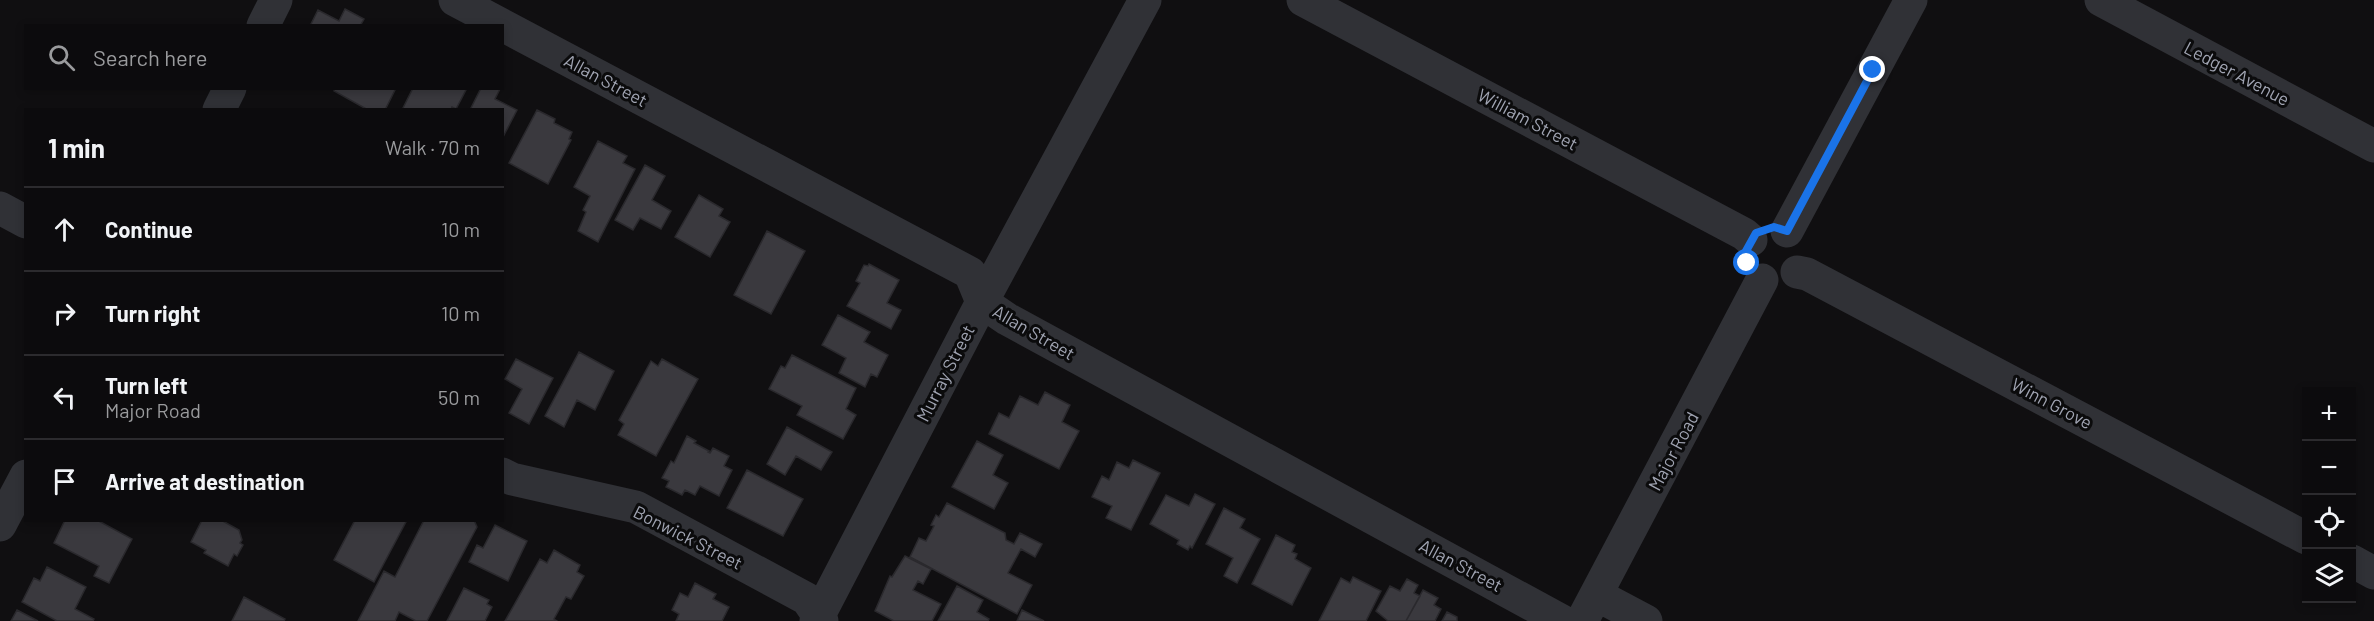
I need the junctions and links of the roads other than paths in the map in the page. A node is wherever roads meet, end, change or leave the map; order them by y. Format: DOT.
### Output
graph roads {
  1 [pos="276,0"];
  2 [pos="455,0"];
  3 [pos="1145,0"];
  4 [pos="1303,0"];
  5 [pos="1911,0"];
  6 [pos="2101,0"];
  7 [pos="264,24"];
  8 [pos="500,24"];
  9 [pos="504,26"];
  10 [pos="229,90"];
  11 [pos="220,108"];
  12 [pos="2374,146"];
  13 [pos="0,208"];
  14 [pos="24,221"];
  15 [pos="1787,231"];
  16 [pos="1751,240"];
  17 [pos="1797,272"];
  18 [pos="1762,280"];
  19 [pos="982,302"];
  20 [pos="504,475"];
  21 [pos="24,480"];
  22 [pos="0,525"];
  23 [pos="2302,535"];
  24 [pos="2356,563"];
  25 [pos="2374,573"];
  26 [pos="1590,608"];
  27 [pos="819,620"];
  28 [pos="1562,621"];
  29 [pos="1646,621"];
  1 -- 7 [label="street"];
  2 -- 8 [label="street, Allan Street"];
  3 -- 19 [label="street, Murray Street"];
  4 -- 16 [label="street, William Street"];
  5 -- 15 [label="street"];
  6 -- 12 [label="street, Ledger Avenue"];
  9 -- 19 [label="street, Allan Street"];
  10 -- 11 [label="street"];
  13 -- 14 [label="street"];
  15 -- 16 [label="street"];
  15 -- 17 [label="street"];
  16 -- 18 [label="street"];
  17 -- 18 [label="street"];
  17 -- 23 [label="street, Winn Grove"];
  18 -- 26 [label="street, Major Road"];
  19 -- 27 [label="street, Murray Street"];
  19 -- 28 [label="street, Allan Street"];
  20 -- 27 [label="street, Bonwick Street"];
  21 -- 22 [label="street"];
  24 -- 25 [label="street"];
  26 -- 29 [label="street"];
}
